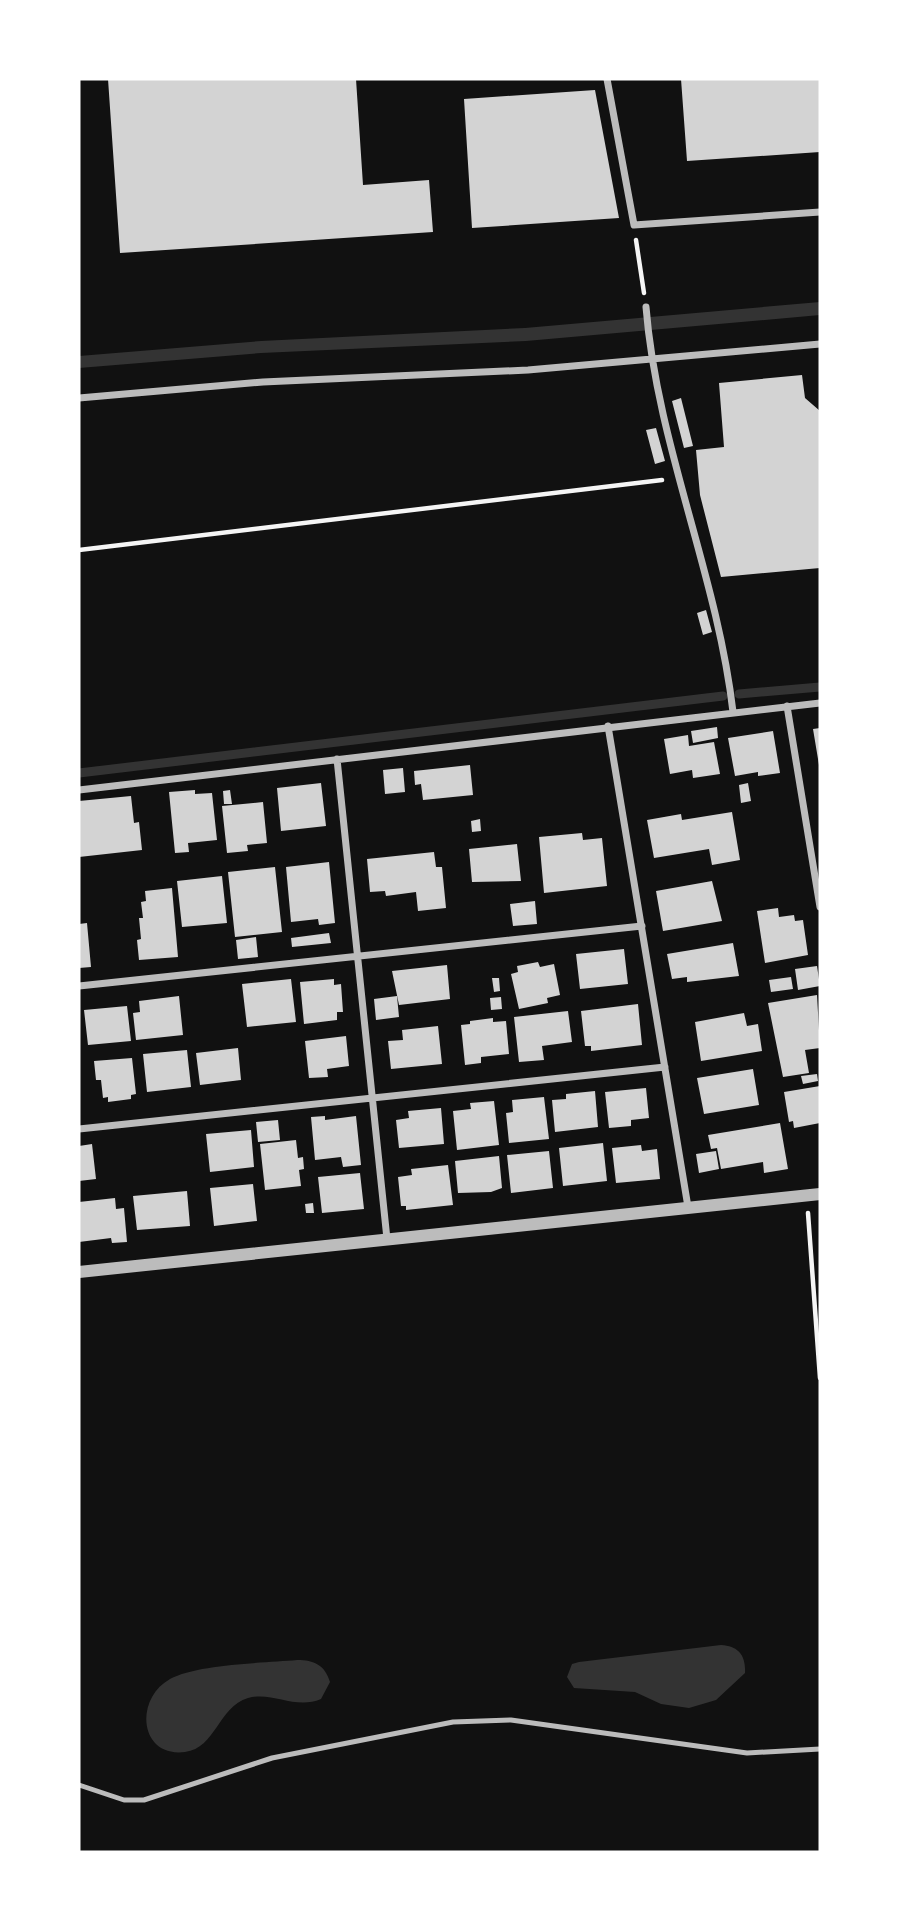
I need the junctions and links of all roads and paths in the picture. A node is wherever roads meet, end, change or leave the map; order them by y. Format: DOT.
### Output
graph roads {
  1 [pos="607,79"];
  2 [pos="820,212"];
  3 [pos="634,225"];
  4 [pos="646,307"];
  5 [pos="820,344"];
  6 [pos="650,359"];
  7 [pos="79,398"];
  8 [pos="681,478"];
  9 [pos="79,550"];
  10 [pos="820,703"];
  11 [pos="787,706"];
  12 [pos="733,712"];
  13 [pos="608,726"];
  14 [pos="337,759"];
  15 [pos="79,790"];
  16 [pos="820,906"];
  17 [pos="642,926"];
  18 [pos="357,957"];
  19 [pos="79,986"];
  20 [pos="665,1067"];
  21 [pos="372,1098"];
  22 [pos="79,1129"];
  23 [pos="820,1194"];
  24 [pos="807,1195"];
  25 [pos="688,1208"];
  26 [pos="387,1239"];
  27 [pos="79,1272"];
  28 [pos="820,1378"];
  29 [pos="820,1749"];
  30 [pos="79,1785"];
  1 -- 3 [label="street"];
  2 -- 3 [label="street"];
  3 -- 4 [label="path"];
  4 -- 6 [label="street"];
  5 -- 6 [label="street"];
  6 -- 7 [label="street"];
  6 -- 8 [label="street"];
  8 -- 9 [label="path"];
  8 -- 12 [label="street"];
  10 -- 11 [label="street"];
  11 -- 12 [label="street"];
  11 -- 16 [label="street"];
  12 -- 13 [label="street"];
  13 -- 14 [label="street"];
  13 -- 17 [label="street"];
  14 -- 15 [label="street"];
  14 -- 18 [label="street"];
  17 -- 18 [label="street"];
  17 -- 20 [label="street"];
  18 -- 19 [label="street"];
  18 -- 21 [label="street"];
  20 -- 21 [label="street"];
  20 -- 25 [label="street"];
  21 -- 22 [label="street"];
  21 -- 26 [label="street"];
  23 -- 24 [label="street"];
  24 -- 25 [label="street"];
  24 -- 28 [label="path"];
  25 -- 26 [label="street"];
  26 -- 27 [label="street"];
  29 -- 30 [label="lane"];
}
